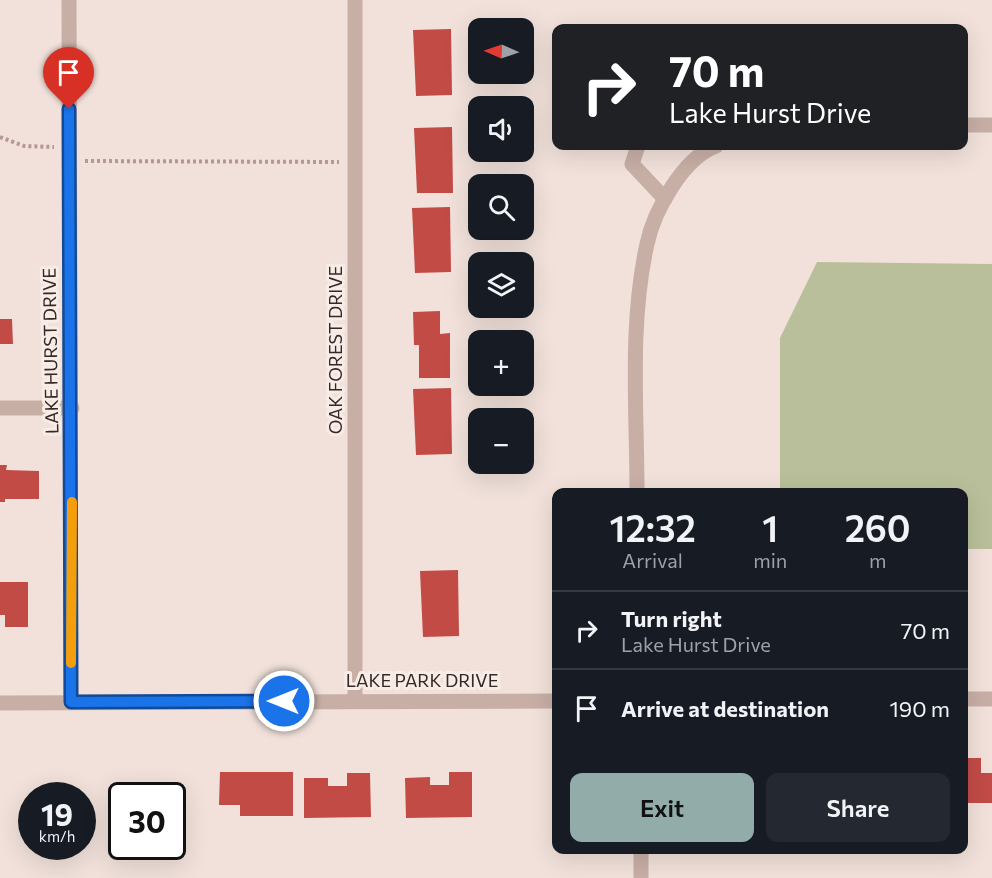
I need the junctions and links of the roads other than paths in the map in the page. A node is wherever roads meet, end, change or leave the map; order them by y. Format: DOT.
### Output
graph roads {
  1 [pos="69,0"];
  2 [pos="355,0"];
  3 [pos="968,125"];
  4 [pos="992,125"];
  5 [pos="637,150"];
  6 [pos="702,150"];
  7 [pos="664,199"];
  8 [pos="0,408"];
  9 [pos="72,408"];
  10 [pos="637,488"];
  11 [pos="968,699"];
  12 [pos="992,699"];
  13 [pos="355,701"];
  14 [pos="552,701"];
  15 [pos="71,702"];
  16 [pos="0,703"];
  17 [pos="641,854"];
  18 [pos="641,878"];
  1 -- 9 [label="street, LAKE HURST DRIVE"];
  2 -- 13 [label="street, OAK FOREST DRIVE"];
  3 -- 4 [label="street"];
  5 -- 7 [label="street"];
  6 -- 7 [label="street"];
  7 -- 10 [label="street"];
  8 -- 9 [label="street"];
  9 -- 15 [label="street, LAKE HURST DRIVE"];
  11 -- 12 [label="street"];
  13 -- 14 [label="street, LAKE PARK DRIVE"];
  13 -- 15 [label="street, LAKE PARK DRIVE"];
  15 -- 16 [label="street, LAKE PARK DRIVE"];
  17 -- 18 [label="street"];
}
